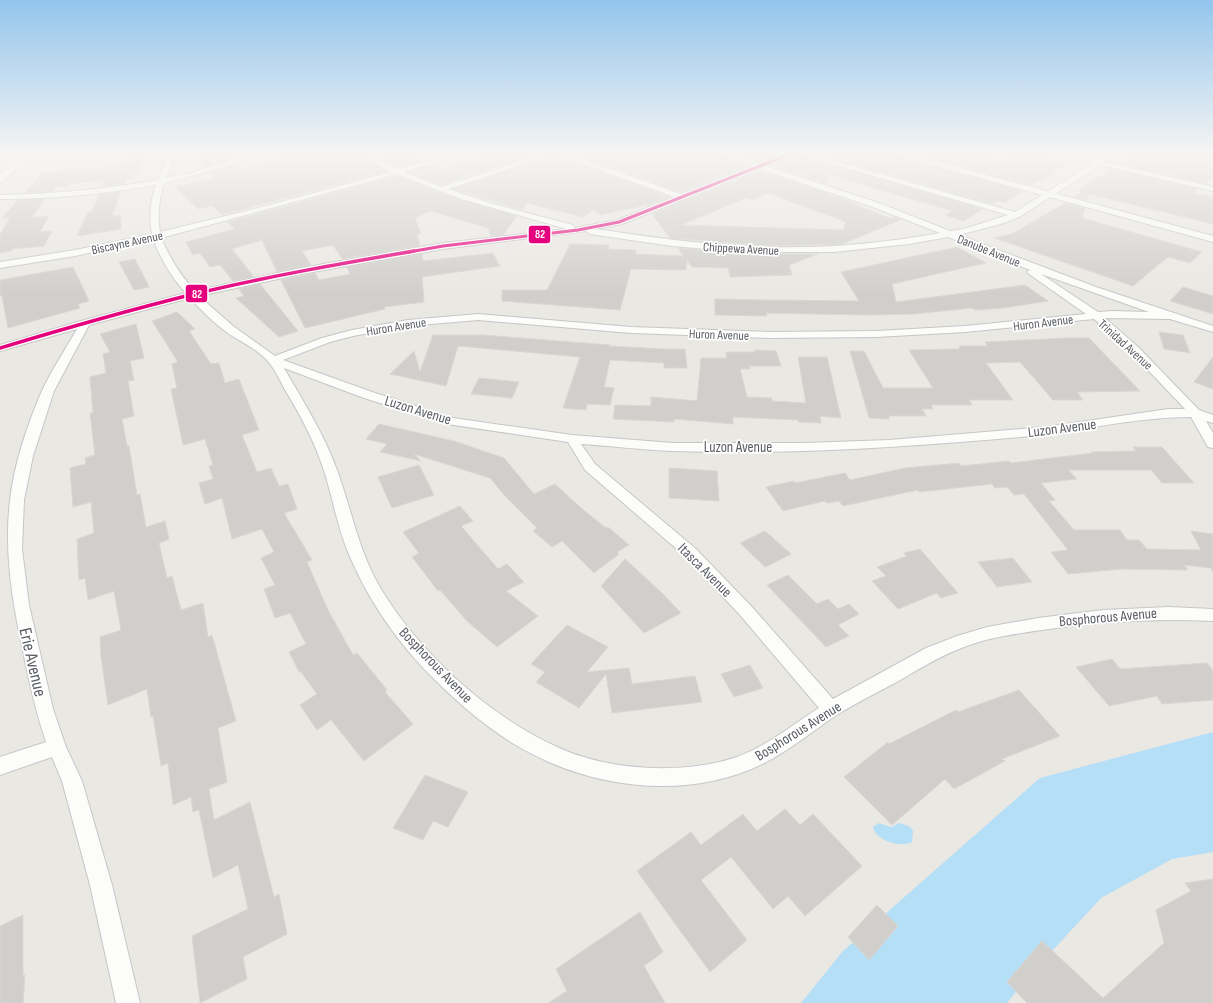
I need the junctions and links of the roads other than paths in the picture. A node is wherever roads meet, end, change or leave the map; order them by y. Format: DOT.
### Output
graph roads {
  1 [pos="155,201"];
  2 [pos="295,201"];
  3 [pos="481,201"];
  4 [pos="672,201"];
  5 [pos="862,201"];
  6 [pos="966,201"];
  7 [pos="1041,201"];
  8 [pos="1067,201"];
  9 [pos="1016,215"];
  10 [pos="578,230"];
  11 [pos="157,235"];
  12 [pos="951,235"];
  13 [pos="1213,239"];
  14 [pos="1020,263"];
  15 [pos="0,265"];
  16 [pos="191,295"];
  17 [pos="1095,316"];
  18 [pos="1171,316"];
  19 [pos="85,323"];
  20 [pos="1213,329"];
  21 [pos="0,348"];
  22 [pos="273,360"];
  23 [pos="1195,413"];
  24 [pos="1213,419"];
  25 [pos="572,439"];
  26 [pos="1213,444"];
  27 [pos="1213,615"];
  28 [pos="831,709"];
  29 [pos="57,747"];
  30 [pos="0,766"];
  31 [pos="128,1003"];
  1 -- 11 [label="street, Bosphorous Avenue"];
  2 -- 11 [label="street, Biscayne Avenue"];
  3 -- 10 [label="street, Chippewa Avenue"];
  4 -- 10 [label="street"];
  5 -- 12 [label="street, Danube Avenue"];
  6 -- 9 [label="street"];
  7 -- 9 [label="street, Chippewa Avenue"];
  8 -- 13 [label="street"];
  9 -- 12 [label="street, Chippewa Avenue"];
  10 -- 12 [label="street, Chippewa Avenue"];
  10 -- 16 [label="street"];
  11 -- 15 [label="street, Biscayne Avenue"];
  11 -- 16 [label="street, Bosphorous Avenue"];
  12 -- 14 [label="street, Danube Avenue"];
  14 -- 17 [label="street, Trinidad Avenue"];
  14 -- 18 [label="street, Danube Avenue"];
  16 -- 19 [label="street"];
  16 -- 22 [label="street, Bosphorous Avenue"];
  17 -- 18 [label="street, Huron Avenue"];
  17 -- 22 [label="street, Huron Avenue"];
  17 -- 23 [label="street, Trinidad Avenue"];
  18 -- 20 [label="street, Danube Avenue"];
  19 -- 21 [label="street"];
  19 -- 29 [label="street, Erie Avenue"];
  22 -- 25 [label="street, Luzon Avenue"];
  22 -- 28 [label="street, Bosphorous Avenue"];
  23 -- 24 [label="street, Luzon Avenue"];
  23 -- 25 [label="street, Luzon Avenue"];
  23 -- 26 [label="street, Trinidad Avenue"];
  25 -- 28 [label="street, Itasca Avenue"];
  27 -- 28 [label="street, Bosphorous Avenue"];
  29 -- 30 [label="street"];
  29 -- 31 [label="street, Erie Avenue"];
}
